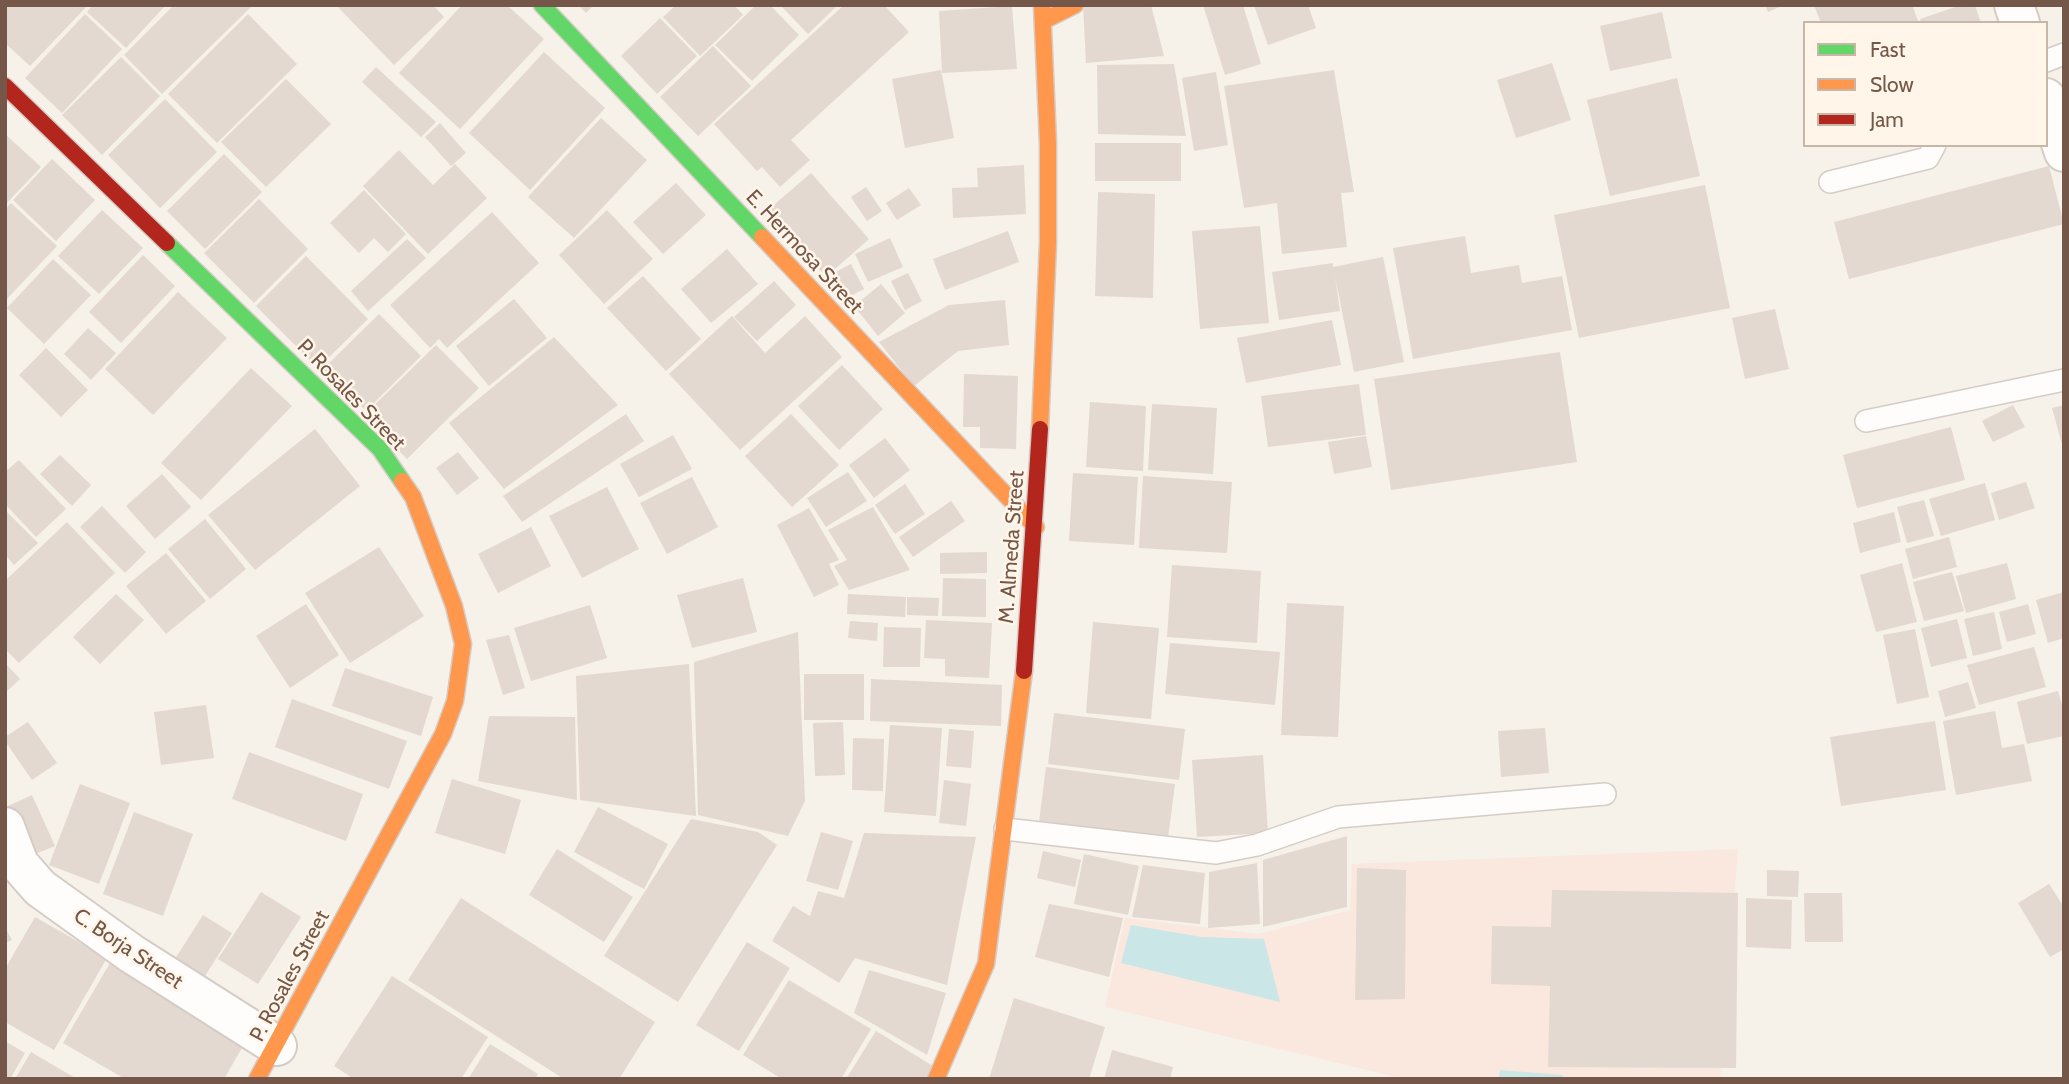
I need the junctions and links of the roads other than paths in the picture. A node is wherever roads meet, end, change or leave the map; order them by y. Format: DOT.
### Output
graph roads {
  1 [pos="542,5"];
  2 [pos="1076,5"];
  3 [pos="1042,13"];
  4 [pos="5,86"];
  5 [pos="2048,104"];
  6 [pos="1934,147"];
  7 [pos="2064,152"];
  8 [pos="1830,182"];
  9 [pos="2064,380"];
  10 [pos="1866,421"];
  11 [pos="1036,527"];
  12 [pos="1605,794"];
  13 [pos="5,827"];
  14 [pos="1005,829"];
  15 [pos="277,1046"];
  16 [pos="257,1079"];
  17 [pos="936,1079"];
  1 -- 11 [label="street, E. Hermosa Street"];
  2 -- 3 [label="street"];
  3 -- 11 [label="street, M. Almeda Street"];
  4 -- 15 [label="street, P. Rosales Street"];
  5 -- 7 [label="street"];
  6 -- 8 [label="lane"];
  9 -- 10 [label="lane"];
  11 -- 14 [label="street, M. Almeda Street"];
  12 -- 14 [label="lane"];
  13 -- 15 [label="street, C. Borja Street"];
  14 -- 17 [label="street, M. Almeda Street"];
  15 -- 16 [label="street, P. Rosales Street"];
}
